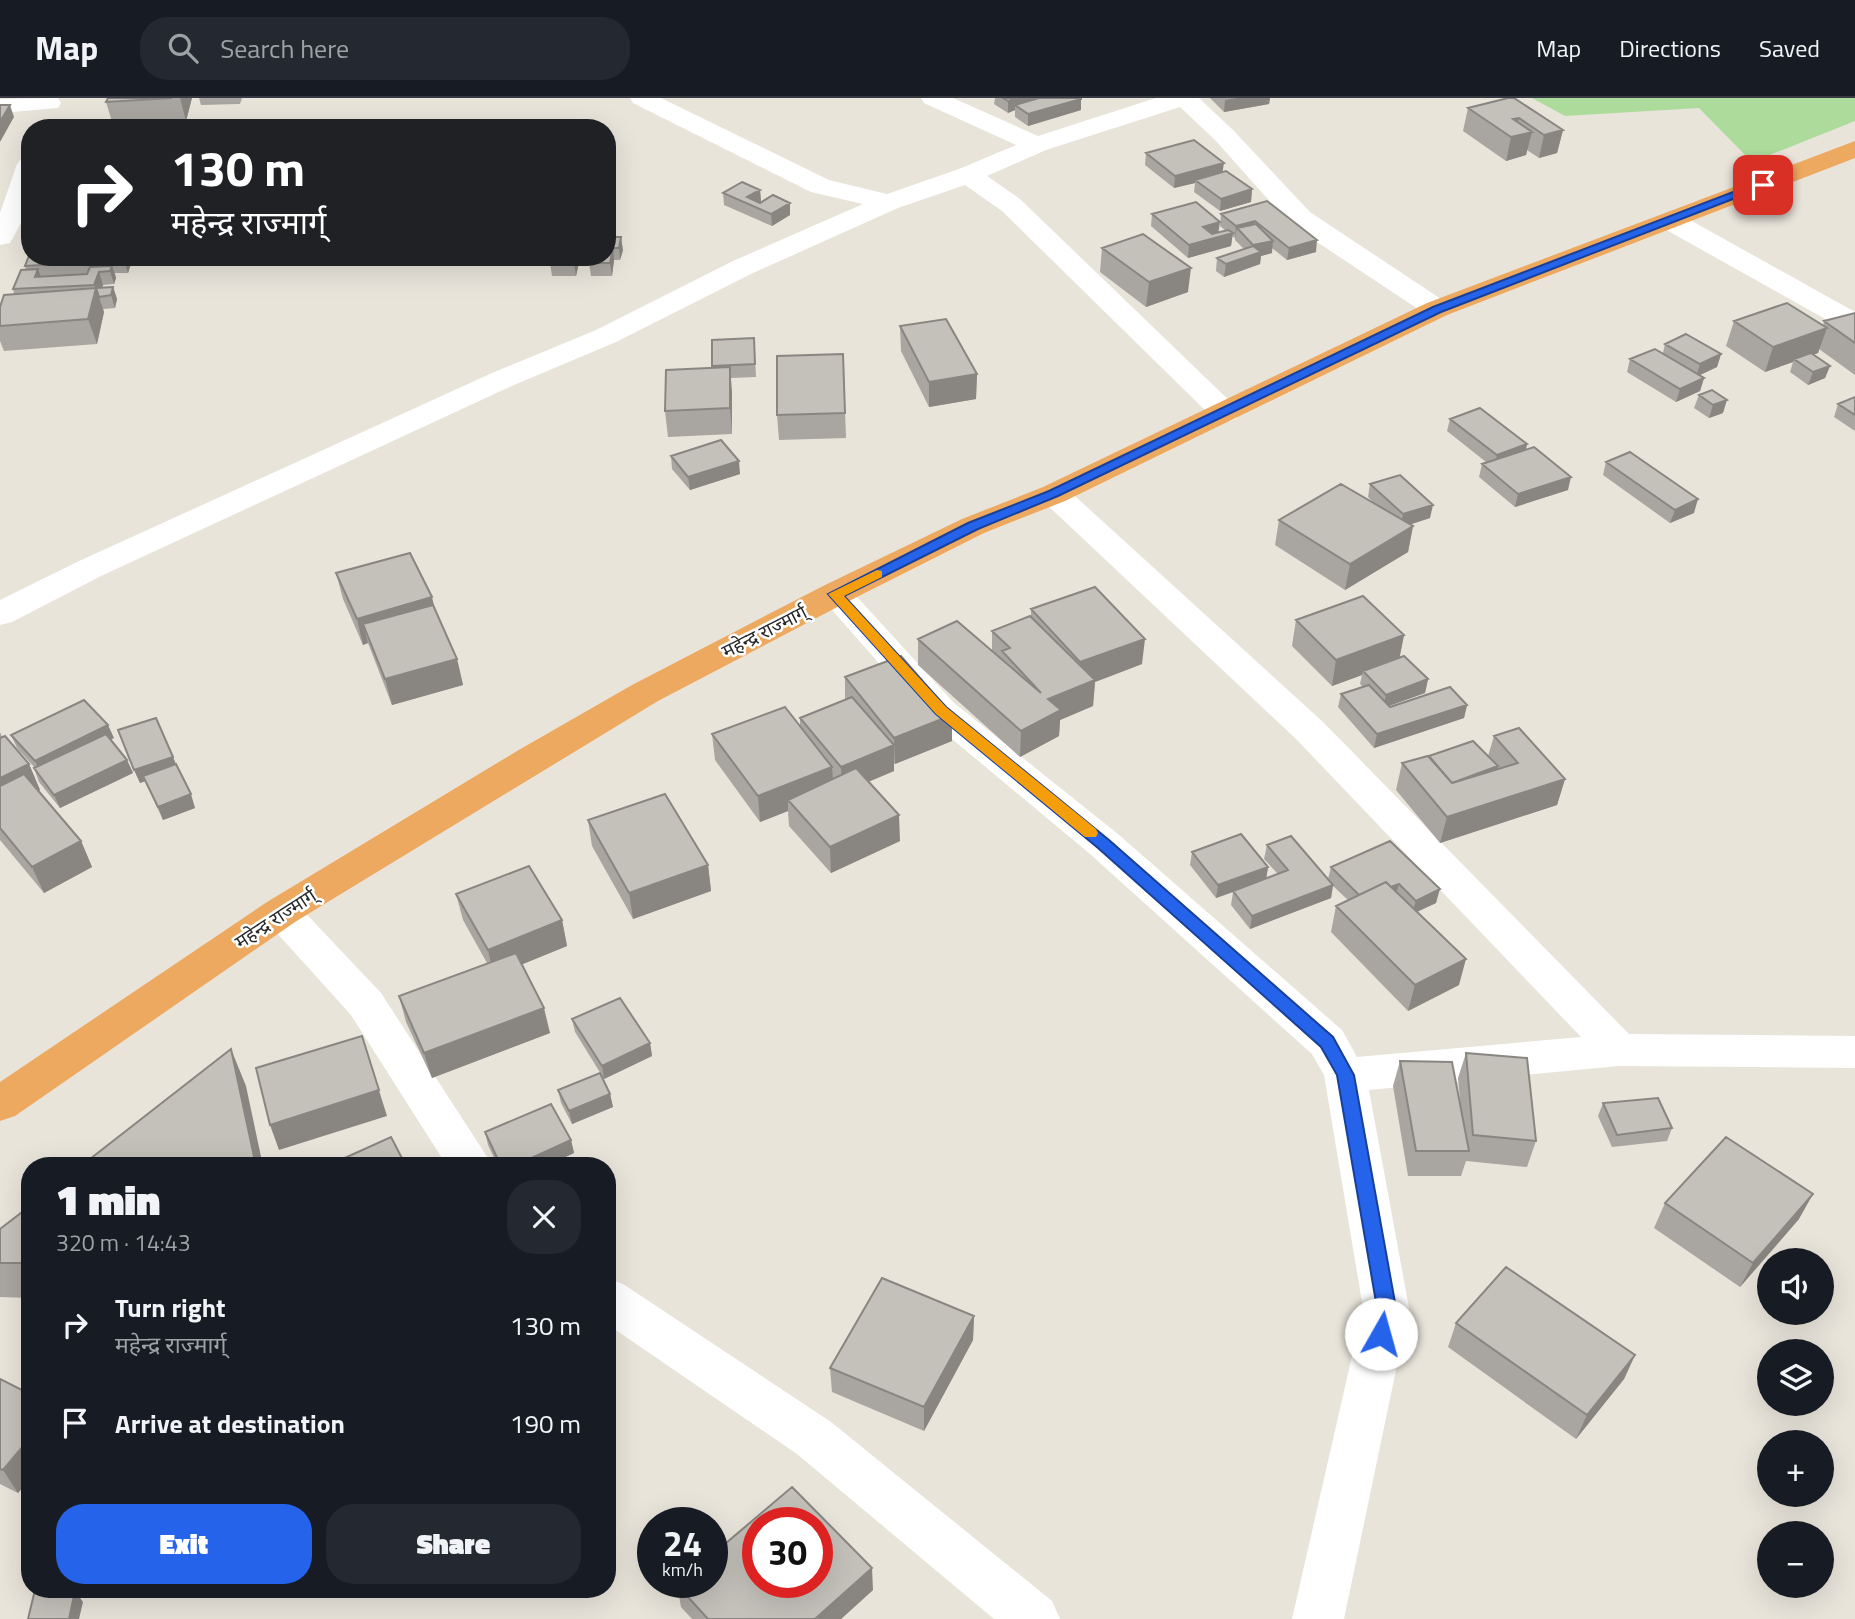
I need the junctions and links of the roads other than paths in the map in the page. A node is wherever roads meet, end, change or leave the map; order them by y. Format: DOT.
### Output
graph roads {
  1 [pos="642,98"];
  2 [pos="933,98"];
  3 [pos="1183,98"];
  4 [pos="49,100"];
  5 [pos="0,106"];
  6 [pos="44,119"];
  7 [pos="1037,145"];
  8 [pos="1855,149"];
  9 [pos="968,175"];
  10 [pos="21,182"];
  11 [pos="889,202"];
  12 [pos="8,209"];
  13 [pos="1671,221"];
  14 [pos="0,237"];
  15 [pos="1437,309"];
  16 [pos="1855,324"];
  17 [pos="1225,412"];
  18 [pos="1054,494"];
  19 [pos="835,594"];
  20 [pos="0,614"];
  21 [pos="281,912"];
  22 [pos="1619,1051"];
  23 [pos="1855,1052"];
  24 [pos="1345,1075"];
  25 [pos="0,1104"];
  26 [pos="465,1157"];
  27 [pos="616,1304"];
  28 [pos="1034,1619"];
  29 [pos="1318,1619"];
  1 -- 11 [label="street"];
  2 -- 7 [label="street"];
  3 -- 7 [label="street"];
  3 -- 15 [label="street"];
  4 -- 5 [label="street"];
  4 -- 6 [label="street"];
  7 -- 9 [label="street"];
  8 -- 13 [label="highway, महेन्द्र राज्मार्ग्"];
  9 -- 11 [label="street"];
  9 -- 17 [label="street"];
  10 -- 12 [label="street"];
  11 -- 20 [label="street"];
  12 -- 14 [label="street"];
  13 -- 15 [label="highway, महेन्द्र राज्मार्ग्"];
  13 -- 16 [label="street"];
  15 -- 17 [label="highway, महेन्द्र राज्मार्ग्"];
  17 -- 18 [label="highway, महेन्द्र राज्मार्ग्"];
  18 -- 19 [label="highway, महेन्द्र राज्मार्ग्"];
  18 -- 22 [label="street"];
  19 -- 21 [label="highway, महेन्द्र राज्मार्ग्"];
  19 -- 24 [label="street"];
  21 -- 25 [label="highway, महेन्द्र राज्मार्ग्"];
  21 -- 26 [label="street"];
  22 -- 23 [label="street"];
  22 -- 24 [label="street"];
  24 -- 29 [label="street"];
  27 -- 28 [label="street"];
}
